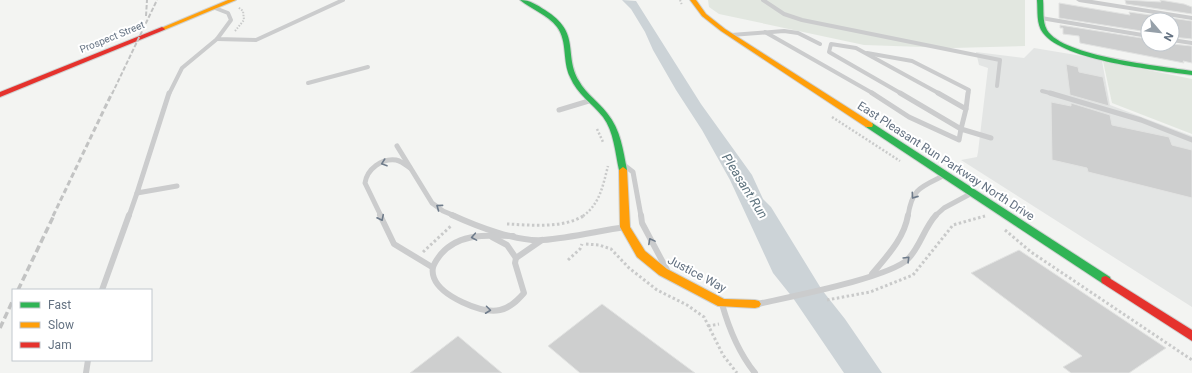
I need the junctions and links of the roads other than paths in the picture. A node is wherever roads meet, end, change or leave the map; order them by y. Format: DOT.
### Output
graph roads {
  1 [pos="342,0"];
  2 [pos="523,0"];
  3 [pos="693,0"];
  4 [pos="763,0"];
  5 [pos="1040,0"];
  6 [pos="1079,0"];
  7 [pos="237,1"];
  8 [pos="214,8"];
  9 [pos="1041,18"];
  10 [pos="1192,18"];
  11 [pos="765,32"];
  12 [pos="731,35"];
  13 [pos="1140,35"];
  14 [pos="217,39"];
  15 [pos="1180,41"];
  16 [pos="1192,43"];
  17 [pos="820,44"];
  18 [pos="862,52"];
  19 [pos="368,67"];
  20 [pos="1192,73"];
  21 [pos="308,83"];
  22 [pos="997,86"];
  23 [pos="1042,91"];
  24 [pos="0,95"];
  25 [pos="592,100"];
  26 [pos="966,109"];
  27 [pos="559,110"];
  28 [pos="961,128"];
  29 [pos="991,138"];
  30 [pos="1192,140"];
  31 [pos="397,146"];
  32 [pos="621,162"];
  33 [pos="412,169"];
  34 [pos="945,175"];
  35 [pos="177,186"];
  36 [pos="137,192"];
  37 [pos="973,193"];
  38 [pos="625,227"];
  39 [pos="490,236"];
  40 [pos="513,236"];
  41 [pos="542,240"];
  42 [pos="516,258"];
  43 [pos="432,267"];
  44 [pos="872,274"];
  45 [pos="670,275"];
  46 [pos="102,289"];
  47 [pos="722,303"];
  48 [pos="755,304"];
  49 [pos="1192,336"];
  50 [pos="88,361"];
  51 [pos="86,373"];
  52 [pos="755,373"];
  1 -- 14 [label="lane"];
  2 -- 25 [label="street, Justice Way"];
  3 -- 12 [label="street, East Pleasant Run Parkway North Drive"];
  4 -- 22 [label="lane"];
  5 -- 9 [label="street"];
  6 -- 10 [label="street"];
  7 -- 8 [label="street, Prospect Street"];
  8 -- 14 [label="lane"];
  8 -- 24 [label="street, Prospect Street"];
  9 -- 13 [label="lane"];
  9 -- 20 [label="street"];
  11 -- 12 [label="lane"];
  11 -- 17 [label="lane"];
  11 -- 28 [label="lane"];
  12 -- 34 [label="street, East Pleasant Run Parkway North Drive"];
  14 -- 36 [label="lane"];
  15 -- 16 [label="lane"];
  18 -- 26 [label="lane"];
  18 -- 26 [label="lane"];
  18 -- 28 [label="lane"];
  19 -- 21 [label="lane"];
  23 -- 30 [label="lane"];
  25 -- 27 [label="lane"];
  25 -- 32 [label="street, Justice Way"];
  26 -- 28 [label="lane"];
  28 -- 29 [label="lane"];
  31 -- 33 [label="lane"];
  32 -- 38 [label="street, Justice Way"];
  45 -- 32 [label="lane, one-way"];
  40 -- 33 [label="lane, one-way"];
  33 -- 43 [label="lane, one-way"];
  34 -- 37 [label="street, East Pleasant Run Parkway North Drive"];
  34 -- 44 [label="lane, one-way"];
  35 -- 36 [label="lane"];
  36 -- 46 [label="lane"];
  44 -- 37 [label="lane, one-way"];
  37 -- 49 [label="street, East Pleasant Run Parkway North Drive"];
  38 -- 41 [label="lane"];
  38 -- 45 [label="street, Justice Way"];
  39 -- 40 [label="lane"];
  39 -- 42 [label="lane"];
  39 -- 43 [label="lane, one-way"];
  40 -- 41 [label="lane"];
  41 -- 42 [label="lane"];
  43 -- 42 [label="lane, one-way"];
  44 -- 48 [label="lane"];
  45 -- 47 [label="street, Justice Way"];
  47 -- 48 [label="street, Justice Way"];
  47 -- 52 [label="lane"];
  50 -- 51 [label="lane"];
}
